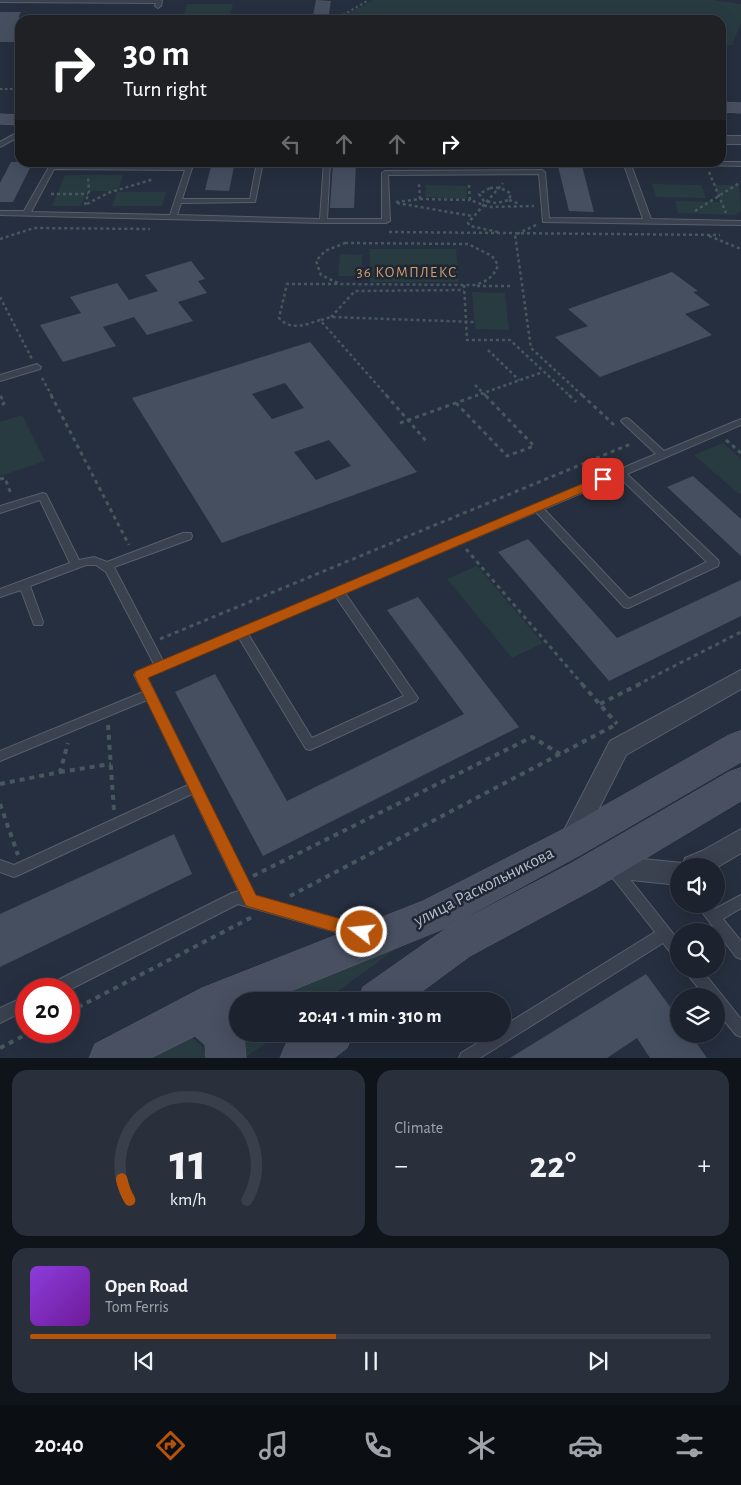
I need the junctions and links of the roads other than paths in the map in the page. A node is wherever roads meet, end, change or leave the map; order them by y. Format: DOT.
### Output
graph roads {
  1 [pos="0,0"];
  2 [pos="32,0"];
  3 [pos="59,0"];
  4 [pos="92,0"];
  5 [pos="99,0"];
  6 [pos="128,0"];
  7 [pos="158,6"];
  8 [pos="94,8"];
  9 [pos="726,107"];
  10 [pos="741,108"];
  11 [pos="0,119"];
  12 [pos="15,120"];
  13 [pos="741,125"];
  14 [pos="726,134"];
  15 [pos="15,136"];
  16 [pos="726,137"];
  17 [pos="741,140"];
  18 [pos="0,146"];
  19 [pos="726,164"];
  20 [pos="741,164"];
  21 [pos="259,167"];
  22 [pos="327,167"];
  23 [pos="628,167"];
  24 [pos="178,201"];
  25 [pos="0,213"];
  26 [pos="27,213"];
  27 [pos="173,216"];
  28 [pos="323,221"];
  29 [pos="648,222"];
  30 [pos="741,223"];
  31 [pos="37,368"];
  32 [pos="0,378"];
  33 [pos="626,420"];
  34 [pos="741,422"];
  35 [pos="662,454"];
  36 [pos="620,472"];
  37 [pos="537,507"];
  38 [pos="0,510"];
  39 [pos="187,536"];
  40 [pos="76,565"];
  41 [pos="106,566"];
  42 [pos="24,584"];
  43 [pos="338,591"];
  44 [pos="0,593"];
  45 [pos="38,622"];
  46 [pos="241,632"];
  47 [pos="160,666"];
  48 [pos="741,679"];
  49 [pos="150,694"];
  50 [pos="741,746"];
  51 [pos="0,756"];
  52 [pos="741,783"];
  53 [pos="195,787"];
  54 [pos="741,840"];
  55 [pos="570,843"];
  56 [pos="713,858"];
  57 [pos="0,866"];
  58 [pos="598,872"];
  59 [pos="670,873"];
  60 [pos="251,901"];
  61 [pos="741,901"];
  62 [pos="711,913"];
  63 [pos="714,917"];
  64 [pos="665,934"];
  65 [pos="379,937"];
  66 [pos="670,940"];
  67 [pos="741,952"];
  68 [pos="77,978"];
  69 [pos="699,978"];
  70 [pos="707,988"];
  71 [pos="389,992"];
  72 [pos="15,1008"];
  73 [pos="725,1010"];
  74 [pos="0,1016"];
  75 [pos="164,1028"];
  76 [pos="741,1030"];
  77 [pos="321,1042"];
  78 [pos="109,1058"];
  79 [pos="226,1058"];
  80 [pos="300,1058"];
  81 [pos="466,1058"];
  1 -- 2 [label="lane"];
  2 -- 3 [label="lane"];
  3 -- 4 [label="lane"];
  4 -- 5 [label="lane"];
  5 -- 6 [label="lane"];
  5 -- 8 [label="lane"];
  6 -- 7 [label="lane"];
  9 -- 10 [label="street"];
  11 -- 12 [label="street"];
  13 -- 14 [label="street"];
  15 -- 18 [label="lane"];
  16 -- 17 [label="street"];
  19 -- 20 [label="lane"];
  21 -- 24 [label="lane"];
  22 -- 28 [label="lane"];
  23 -- 29 [label="lane"];
  24 -- 26 [label="lane"];
  24 -- 27 [label="lane"];
  25 -- 26 [label="lane"];
  26 -- 27 [label="lane"];
  27 -- 28 [label="lane"];
  28 -- 29 [label="lane"];
  29 -- 30 [label="lane"];
  31 -- 32 [label="lane"];
  33 -- 35 [label="lane"];
  34 -- 35 [label="lane"];
  35 -- 36 [label="lane"];
  36 -- 37 [label="lane"];
  36 -- 37 [label="lane"];
  37 -- 43 [label="lane"];
  38 -- 40 [label="lane"];
  39 -- 41 [label="lane"];
  40 -- 41 [label="lane"];
  40 -- 42 [label="lane"];
  41 -- 47 [label="lane"];
  42 -- 44 [label="lane"];
  42 -- 45 [label="lane"];
  43 -- 46 [label="lane"];
  43 -- 46 [label="lane"];
  46 -- 47 [label="lane"];
  47 -- 49 [label="lane"];
  48 -- 55 [label="street"];
  49 -- 51 [label="lane"];
  49 -- 53 [label="lane"];
  50 -- 55 [label="street, улица Раскольникова"];
  52 -- 58 [label="street"];
  53 -- 57 [label="lane"];
  53 -- 60 [label="lane"];
  54 -- 56 [label="street"];
  55 -- 65 [label="street, улица Раскольникова"];
  58 -- 59 [label="street"];
  58 -- 64 [label="lane"];
  58 -- 71 [label="street"];
  60 -- 65 [label="lane"];
  60 -- 68 [label="lane"];
  61 -- 63 [label="lane"];
  62 -- 63 [label="lane"];
  63 -- 67 [label="lane"];
  64 -- 66 [label="lane"];
  64 -- 81 [label="lane"];
  65 -- 75 [label="street, улица Раскольникова"];
  69 -- 70 [label="lane"];
  72 -- 74 [label="lane"];
  73 -- 76 [label="lane"];
  75 -- 78 [label="street, улица Раскольникова"];
  75 -- 79 [label="street"];
  77 -- 80 [label="street"];
}
